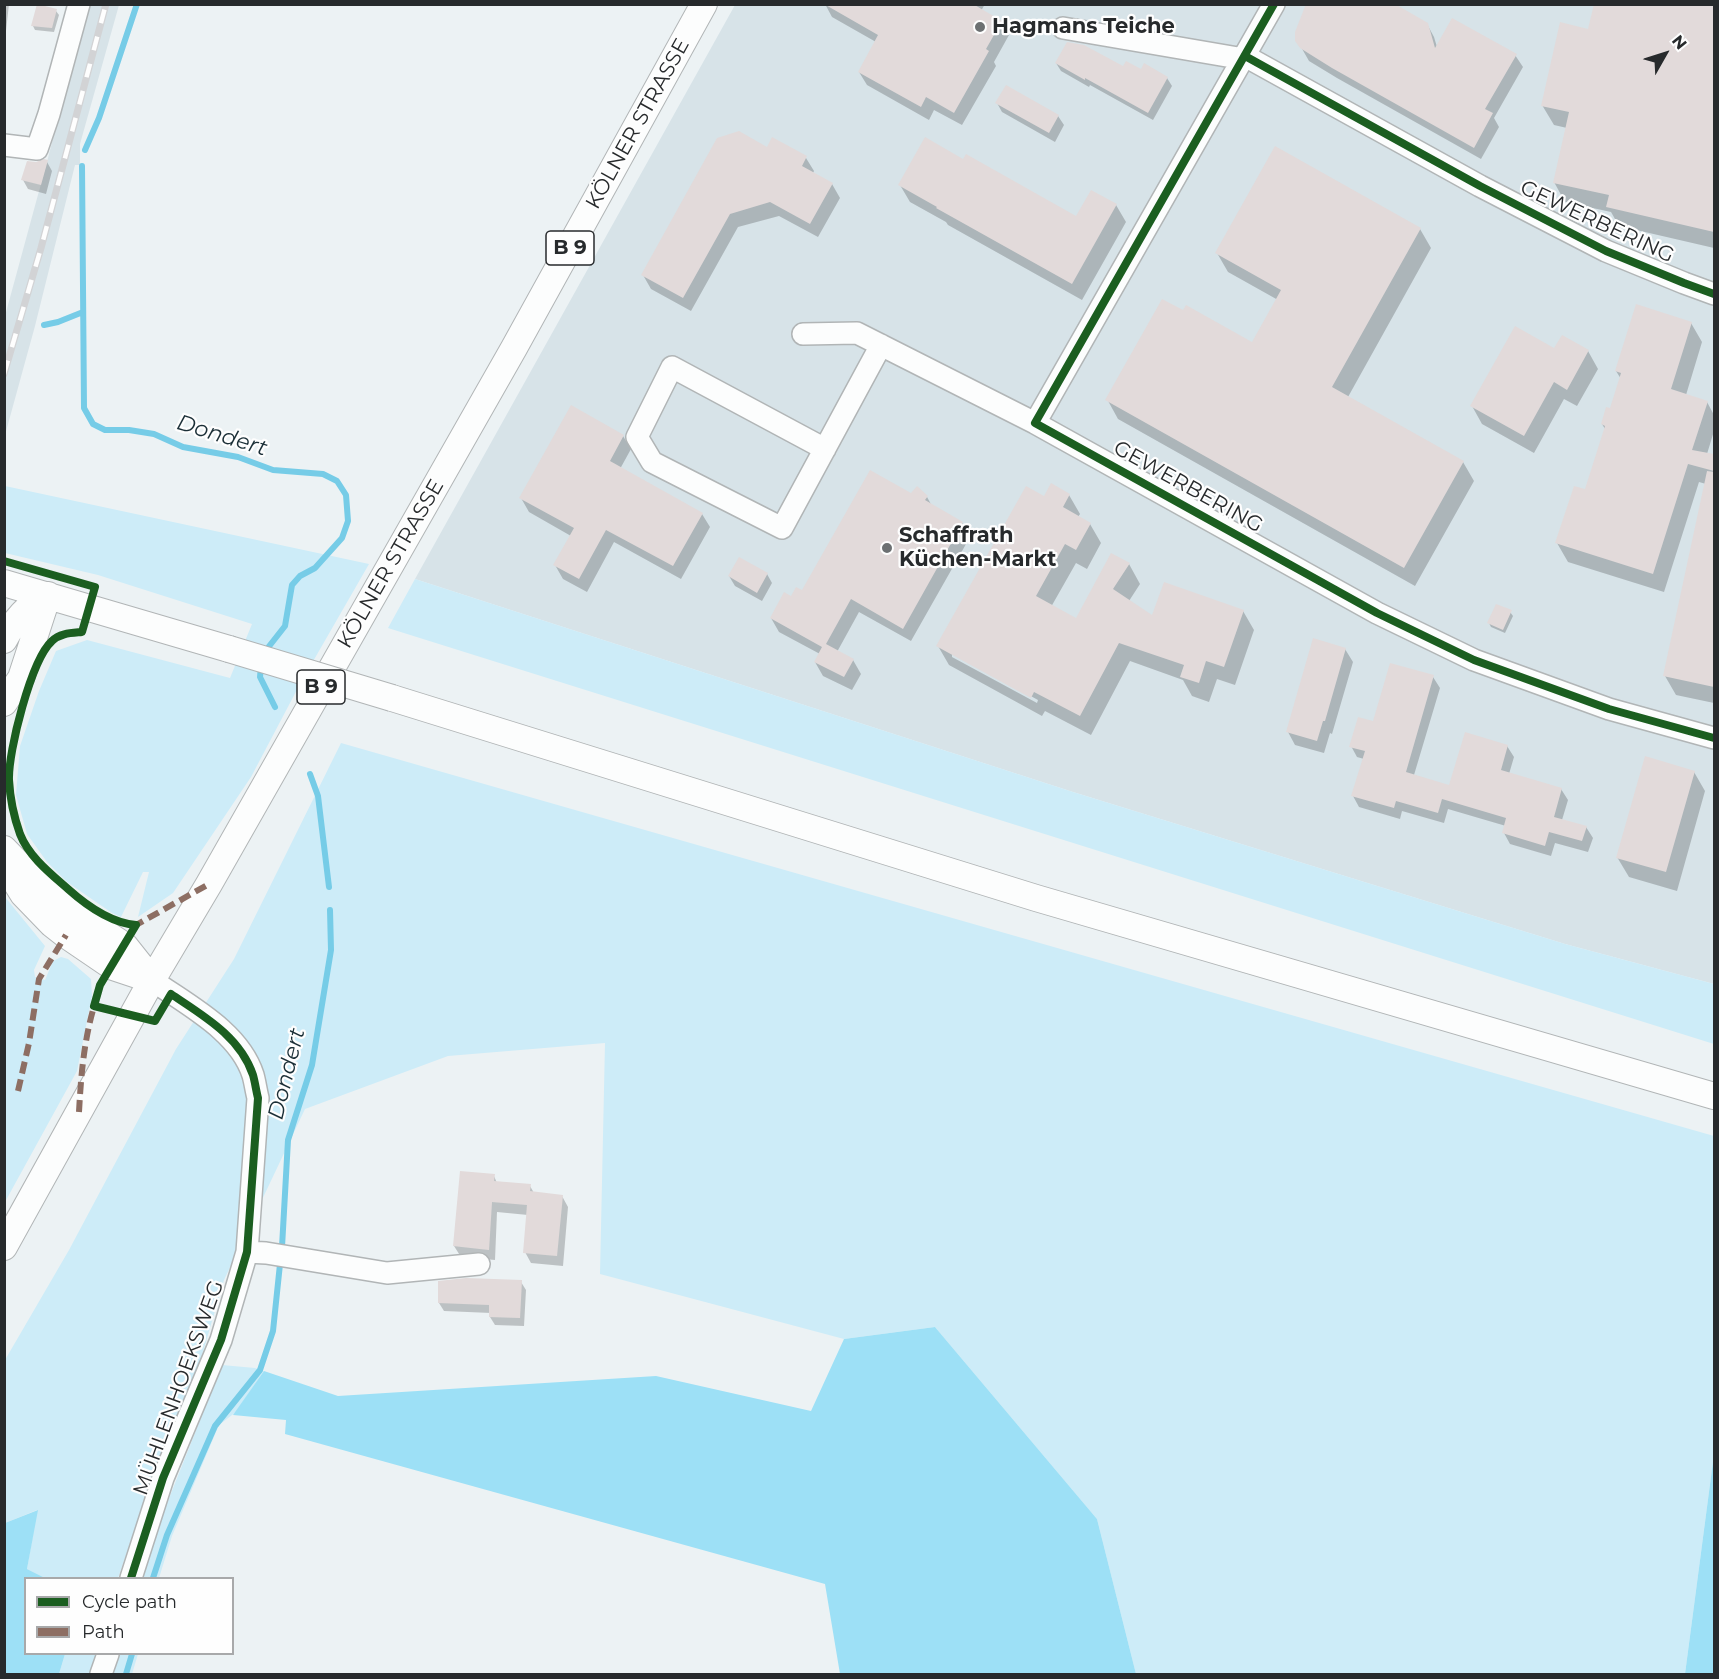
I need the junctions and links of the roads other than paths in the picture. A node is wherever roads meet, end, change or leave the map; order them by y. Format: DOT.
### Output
graph roads {
  1 [pos="79,4"];
  2 [pos="704,4"];
  3 [pos="1274,4"];
  4 [pos="1063,28"];
  5 [pos="1244,58"];
  6 [pos="4,145"];
  7 [pos="1714,294"];
  8 [pos="803,334"];
  9 [pos="881,345"];
  10 [pos="1035,423"];
  11 [pos="825,449"];
  12 [pos="4,583"];
  13 [pos="48,595"];
  14 [pos="4,640"];
  15 [pos="4,703"];
  16 [pos="1714,738"];
  17 [pos="4,849"];
  18 [pos="4,862"];
  19 [pos="152,980"];
  20 [pos="1714,1096"];
  21 [pos="4,1246"];
  22 [pos="247,1252"];
  23 [pos="478,1263"];
  24 [pos="131,1577"];
  25 [pos="107,1655"];
  26 [pos="101,1674"];
  1 -- 6 [label="street"];
  2 -- 19 [label="main road, KÖLNER STRASSE / B 9"];
  3 -- 5 [label="street"];
  4 -- 5 [label="street, GEWERBERING"];
  5 -- 7 [label="street, GEWERBERING"];
  5 -- 10 [label="street"];
  8 -- 9 [label="street, GEWERBERING"];
  9 -- 10 [label="street, GEWERBERING"];
  9 -- 11 [label="street"];
  10 -- 16 [label="street, GEWERBERING"];
  11 -- 11 [label="street"];
  12 -- 13 [label="main road"];
  13 -- 14 [label="main road"];
  13 -- 15 [label="main road"];
  13 -- 20 [label="main road, bridge"];
  17 -- 19 [label="main road"];
  18 -- 19 [label="main road"];
  19 -- 21 [label="main road, KÖLNER STRASSE / B 9"];
  19 -- 22 [label="street, MÜHLENHOEKSWEG"];
  22 -- 23 [label="street"];
  22 -- 24 [label="street, MÜHLENHOEKSWEG"];
  25 -- 26 [label="street"];
}
